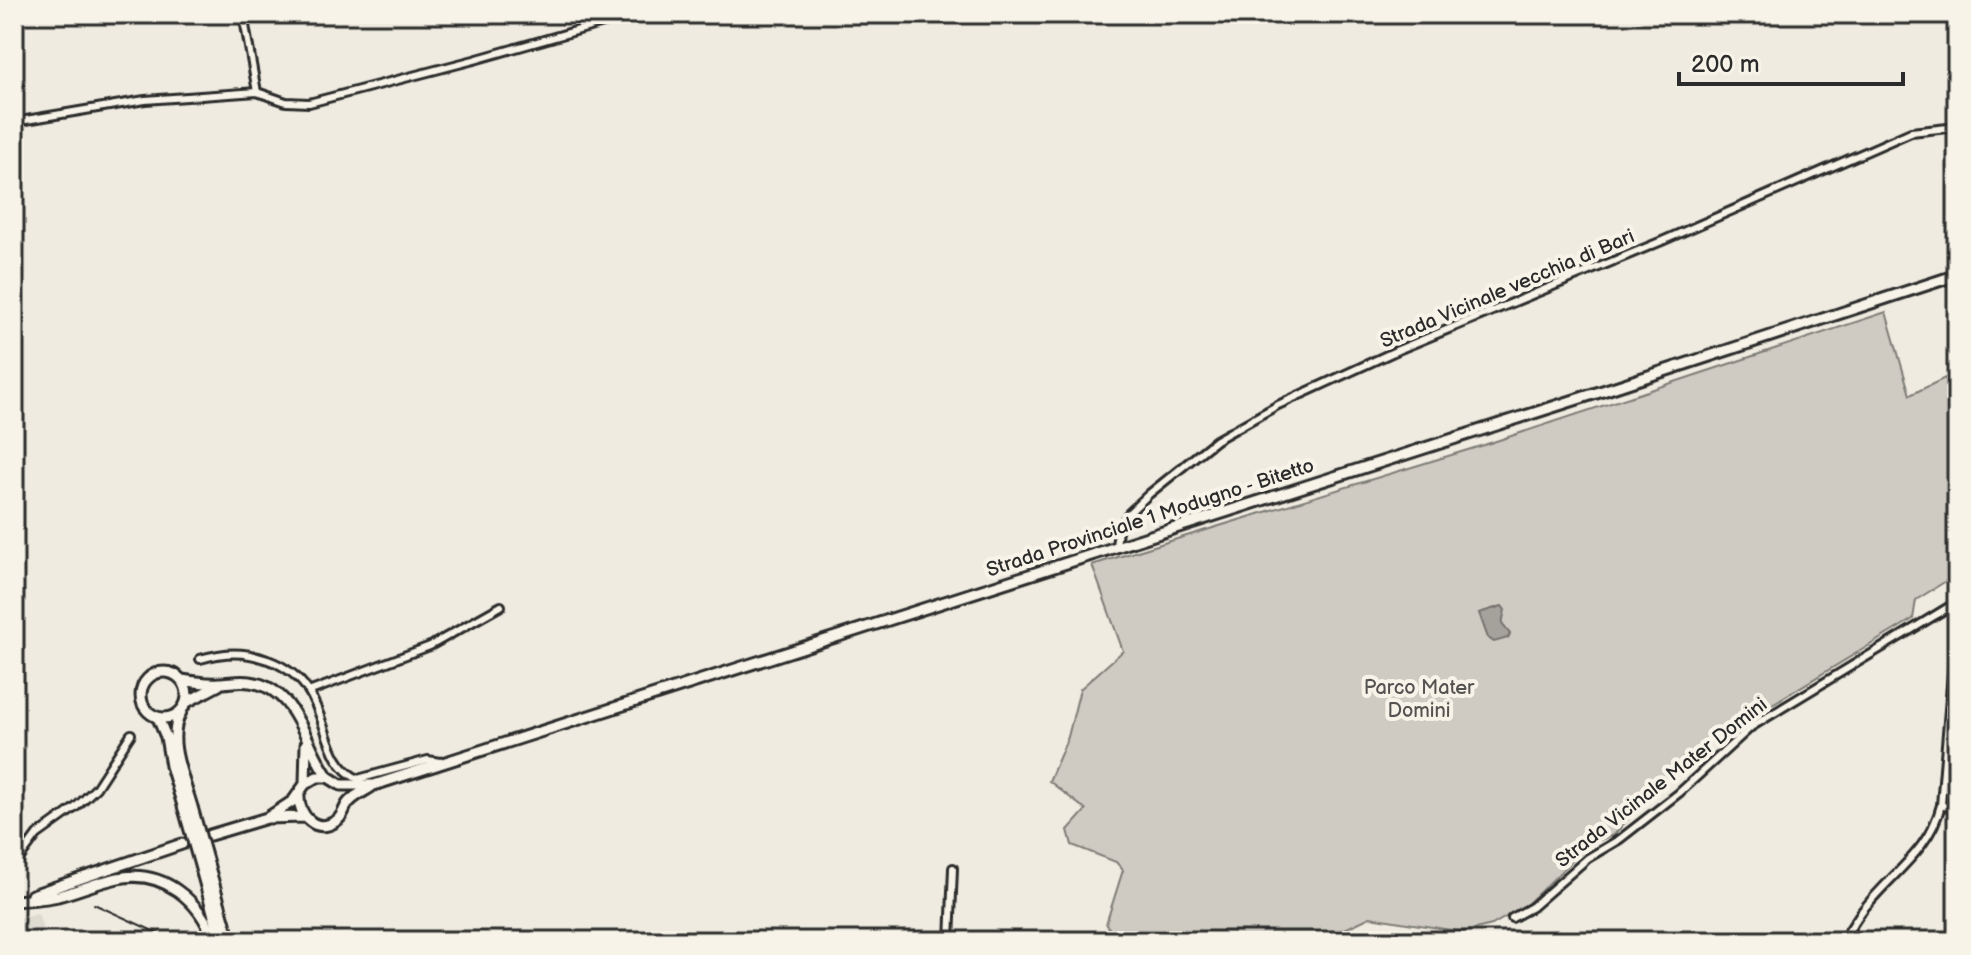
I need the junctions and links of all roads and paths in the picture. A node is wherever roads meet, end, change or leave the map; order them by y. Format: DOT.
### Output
graph roads {
  1 [pos="243,14"];
  2 [pos="635,14"];
  3 [pos="257,92"];
  4 [pos="14,122"];
  5 [pos="1957,127"];
  6 [pos="1957,277"];
  7 [pos="1116,546"];
  8 [pos="1957,602"];
  9 [pos="501,606"];
  10 [pos="1957,613"];
  11 [pos="200,659"];
  12 [pos="182,680"];
  13 [pos="221,684"];
  14 [pos="311,691"];
  15 [pos="185,706"];
  16 [pos="158,718"];
  17 [pos="131,734"];
  18 [pos="306,741"];
  19 [pos="443,763"];
  20 [pos="175,765"];
  21 [pos="328,777"];
  22 [pos="305,784"];
  23 [pos="341,785"];
  24 [pos="374,785"];
  25 [pos="299,796"];
  26 [pos="347,804"];
  27 [pos="1941,805"];
  28 [pos="1957,810"];
  29 [pos="304,817"];
  30 [pos="267,818"];
  31 [pos="210,835"];
  32 [pos="182,844"];
  33 [pos="14,866"];
  34 [pos="953,868"];
  35 [pos="207,875"];
  36 [pos="14,901"];
  37 [pos="1512,918"];
  38 [pos="214,941"];
  39 [pos="221,941"];
  40 [pos="230,941"];
  41 [pos="950,941"];
  42 [pos="1841,941"];
  1 -- 3 [label="street"];
  2 -- 3 [label="street"];
  3 -- 4 [label="street"];
  5 -- 7 [label="street, Strada Vicinale vecchia di Bari"];
  6 -- 7 [label="main road, Strada Provinciale 1 Modugno - Bitetto"];
  7 -- 19 [label="main road, Strada Provinciale 1 Modugno - Bitetto"];
  8 -- 37 [label="street, Strada Vicinale Mater Domini"];
  9 -- 14 [label="street"];
  10 -- 27 [label="street"];
  11 -- 14 [label="street"];
  12 -- 13 [label="main road"];
  12 -- 15 [label="main road"];
  12 -- 16 [label="main road"];
  13 -- 15 [label="main road"];
  13 -- 18 [label="main road"];
  14 -- 19 [label="street"];
  15 -- 16 [label="main road"];
  15 -- 20 [label="main road"];
  16 -- 20 [label="main road"];
  17 -- 33 [label="street"];
  18 -- 21 [label="main road"];
  18 -- 22 [label="main road"];
  19 -- 24 [label="main road, Strada Provinciale 1 Modugno - Bitetto"];
  20 -- 35 [label="main road, bridge"];
  21 -- 22 [label="main road"];
  21 -- 23 [label="main road"];
  22 -- 25 [label="main road"];
  23 -- 24 [label="main road"];
  23 -- 26 [label="main road"];
  24 -- 26 [label="main road"];
  25 -- 29 [label="main road"];
  25 -- 30 [label="main road"];
  26 -- 29 [label="main road"];
  27 -- 28 [label="street"];
  27 -- 42 [label="street"];
  29 -- 30 [label="main road"];
  30 -- 31 [label="main road"];
  32 -- 36 [label="main road"];
  34 -- 41 [label="street"];
  35 -- 39 [label="main road"];
  35 -- 40 [label="main road"];
  36 -- 38 [label="main road"];
}
